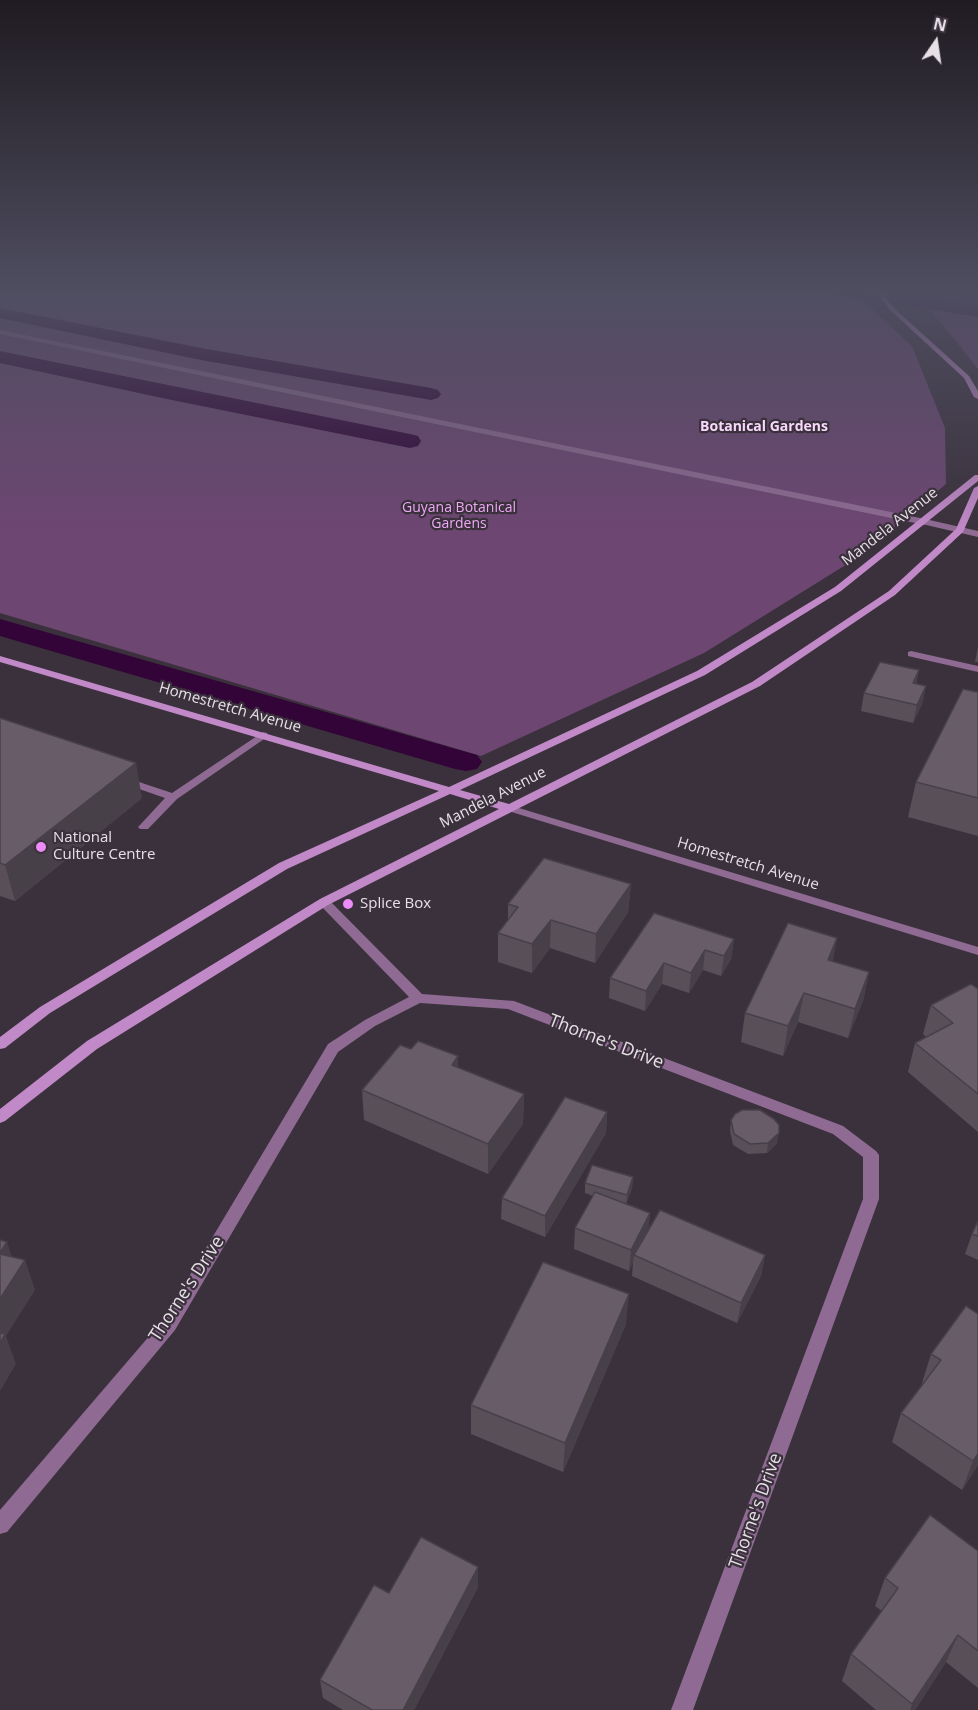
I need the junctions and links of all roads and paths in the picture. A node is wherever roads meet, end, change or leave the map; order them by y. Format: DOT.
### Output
graph roads {
  1 [pos="194,372"];
  2 [pos="961,372"];
  3 [pos="978,397"];
  4 [pos="978,477"];
  5 [pos="978,488"];
  6 [pos="925,522"];
  7 [pos="960,530"];
  8 [pos="978,534"];
  9 [pos="911,654"];
  10 [pos="0,659"];
  11 [pos="978,669"];
  12 [pos="263,735"];
  13 [pos="119,779"];
  14 [pos="451,790"];
  15 [pos="173,797"];
  16 [pos="508,808"];
  17 [pos="144,827"];
  18 [pos="324,902"];
  19 [pos="978,951"];
  20 [pos="417,998"];
  21 [pos="0,1044"];
  22 [pos="0,1118"];
  23 [pos="0,1525"];
  24 [pos="682,1710"];
  1 -- 6 [label="street"];
  2 -- 3 [label="main road"];
  4 -- 6 [label="main road, Mandela Avenue"];
  5 -- 7 [label="main road, Mandela Avenue"];
  6 -- 7 [label="street"];
  6 -- 14 [label="main road, Mandela Avenue"];
  7 -- 8 [label="street"];
  7 -- 16 [label="main road, Mandela Avenue"];
  9 -- 11 [label="street"];
  10 -- 12 [label="main road, Homestretch Avenue"];
  12 -- 14 [label="main road, Homestretch Avenue"];
  12 -- 15 [label="street"];
  13 -- 15 [label="street"];
  14 -- 16 [label="main road, Homestretch Avenue"];
  14 -- 21 [label="main road, Mandela Avenue"];
  15 -- 17 [label="street"];
  16 -- 18 [label="main road, Mandela Avenue"];
  16 -- 19 [label="street, Homestretch Avenue"];
  18 -- 20 [label="street"];
  18 -- 22 [label="main road, Mandela Avenue"];
  20 -- 23 [label="street, Thorne's Drive"];
  20 -- 24 [label="street, Thorne's Drive"];
}
